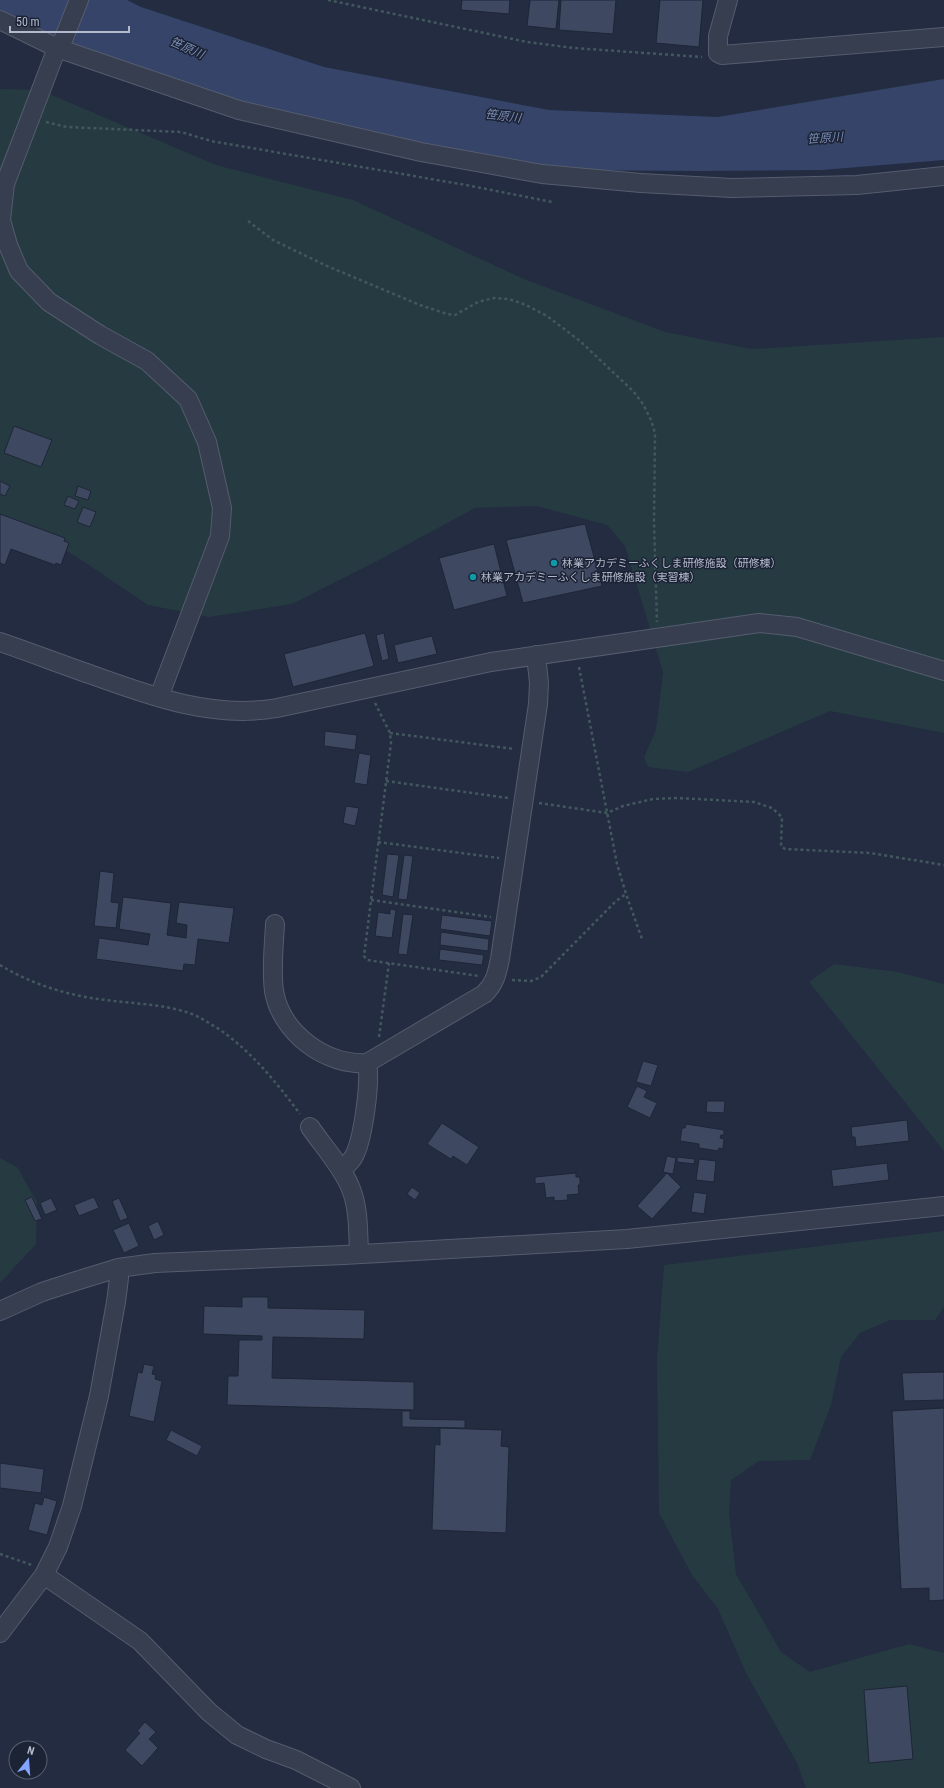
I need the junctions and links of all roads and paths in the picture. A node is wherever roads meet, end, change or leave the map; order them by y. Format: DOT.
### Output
graph roads {
  1 [pos="79,0"];
  2 [pos="328,0"];
  3 [pos="728,0"];
  4 [pos="0,20"];
  5 [pos="944,37"];
  6 [pos="60,44"];
  7 [pos="722,55"];
  8 [pos="30,119"];
  9 [pos="944,176"];
  10 [pos="552,202"];
  11 [pos="248,221"];
  12 [pos="658,637"];
  13 [pos="0,642"];
  14 [pos="536,655"];
  15 [pos="579,667"];
  16 [pos="944,671"];
  17 [pos="367,689"];
  18 [pos="159,697"];
  19 [pos="390,733"];
  20 [pos="531,751"];
  21 [pos="386,781"];
  22 [pos="524,800"];
  23 [pos="607,813"];
  24 [pos="378,842"];
  25 [pos="515,860"];
  26 [pos="944,865"];
  27 [pos="626,894"];
  28 [pos="371,900"];
  29 [pos="506,919"];
  30 [pos="275,924"];
  31 [pos="642,939"];
  32 [pos="389,963"];
  33 [pos="0,965"];
  34 [pos="496,978"];
  35 [pos="372,1060"];
  36 [pos="310,1127"];
  37 [pos="341,1170"];
  38 [pos="944,1206"];
  39 [pos="359,1254"];
  40 [pos="118,1268"];
  41 [pos="0,1311"];
  42 [pos="0,1554"];
  43 [pos="44,1575"];
  44 [pos="0,1632"];
  45 [pos="351,1788"];
  1 -- 6 [label="street"];
  2 -- 7 [label="path"];
  3 -- 7 [label="street"];
  4 -- 6 [label="street"];
  5 -- 7 [label="street"];
  6 -- 8 [label="street"];
  6 -- 9 [label="street"];
  8 -- 10 [label="path"];
  8 -- 18 [label="street"];
  11 -- 12 [label="path"];
  12 -- 14 [label="street"];
  12 -- 16 [label="street"];
  13 -- 18 [label="street"];
  14 -- 17 [label="street"];
  14 -- 20 [label="street"];
  15 -- 23 [label="path"];
  17 -- 18 [label="street"];
  17 -- 19 [label="path"];
  19 -- 20 [label="path"];
  19 -- 21 [label="path"];
  20 -- 22 [label="street"];
  21 -- 22 [label="path"];
  21 -- 24 [label="path"];
  22 -- 23 [label="path"];
  22 -- 25 [label="street"];
  23 -- 26 [label="path"];
  23 -- 27 [label="path"];
  24 -- 25 [label="path"];
  24 -- 28 [label="path"];
  25 -- 29 [label="street"];
  27 -- 31 [label="path"];
  27 -- 34 [label="path"];
  28 -- 29 [label="path"];
  28 -- 32 [label="path"];
  29 -- 34 [label="street"];
  30 -- 35 [label="street"];
  32 -- 34 [label="path"];
  32 -- 35 [label="path"];
  33 -- 36 [label="path"];
  34 -- 35 [label="street"];
  35 -- 37 [label="street"];
  36 -- 37 [label="street"];
  37 -- 39 [label="street"];
  38 -- 39 [label="street"];
  39 -- 40 [label="street"];
  40 -- 41 [label="street"];
  40 -- 43 [label="street"];
  42 -- 43 [label="path"];
  43 -- 44 [label="street"];
  43 -- 45 [label="street"];
}
